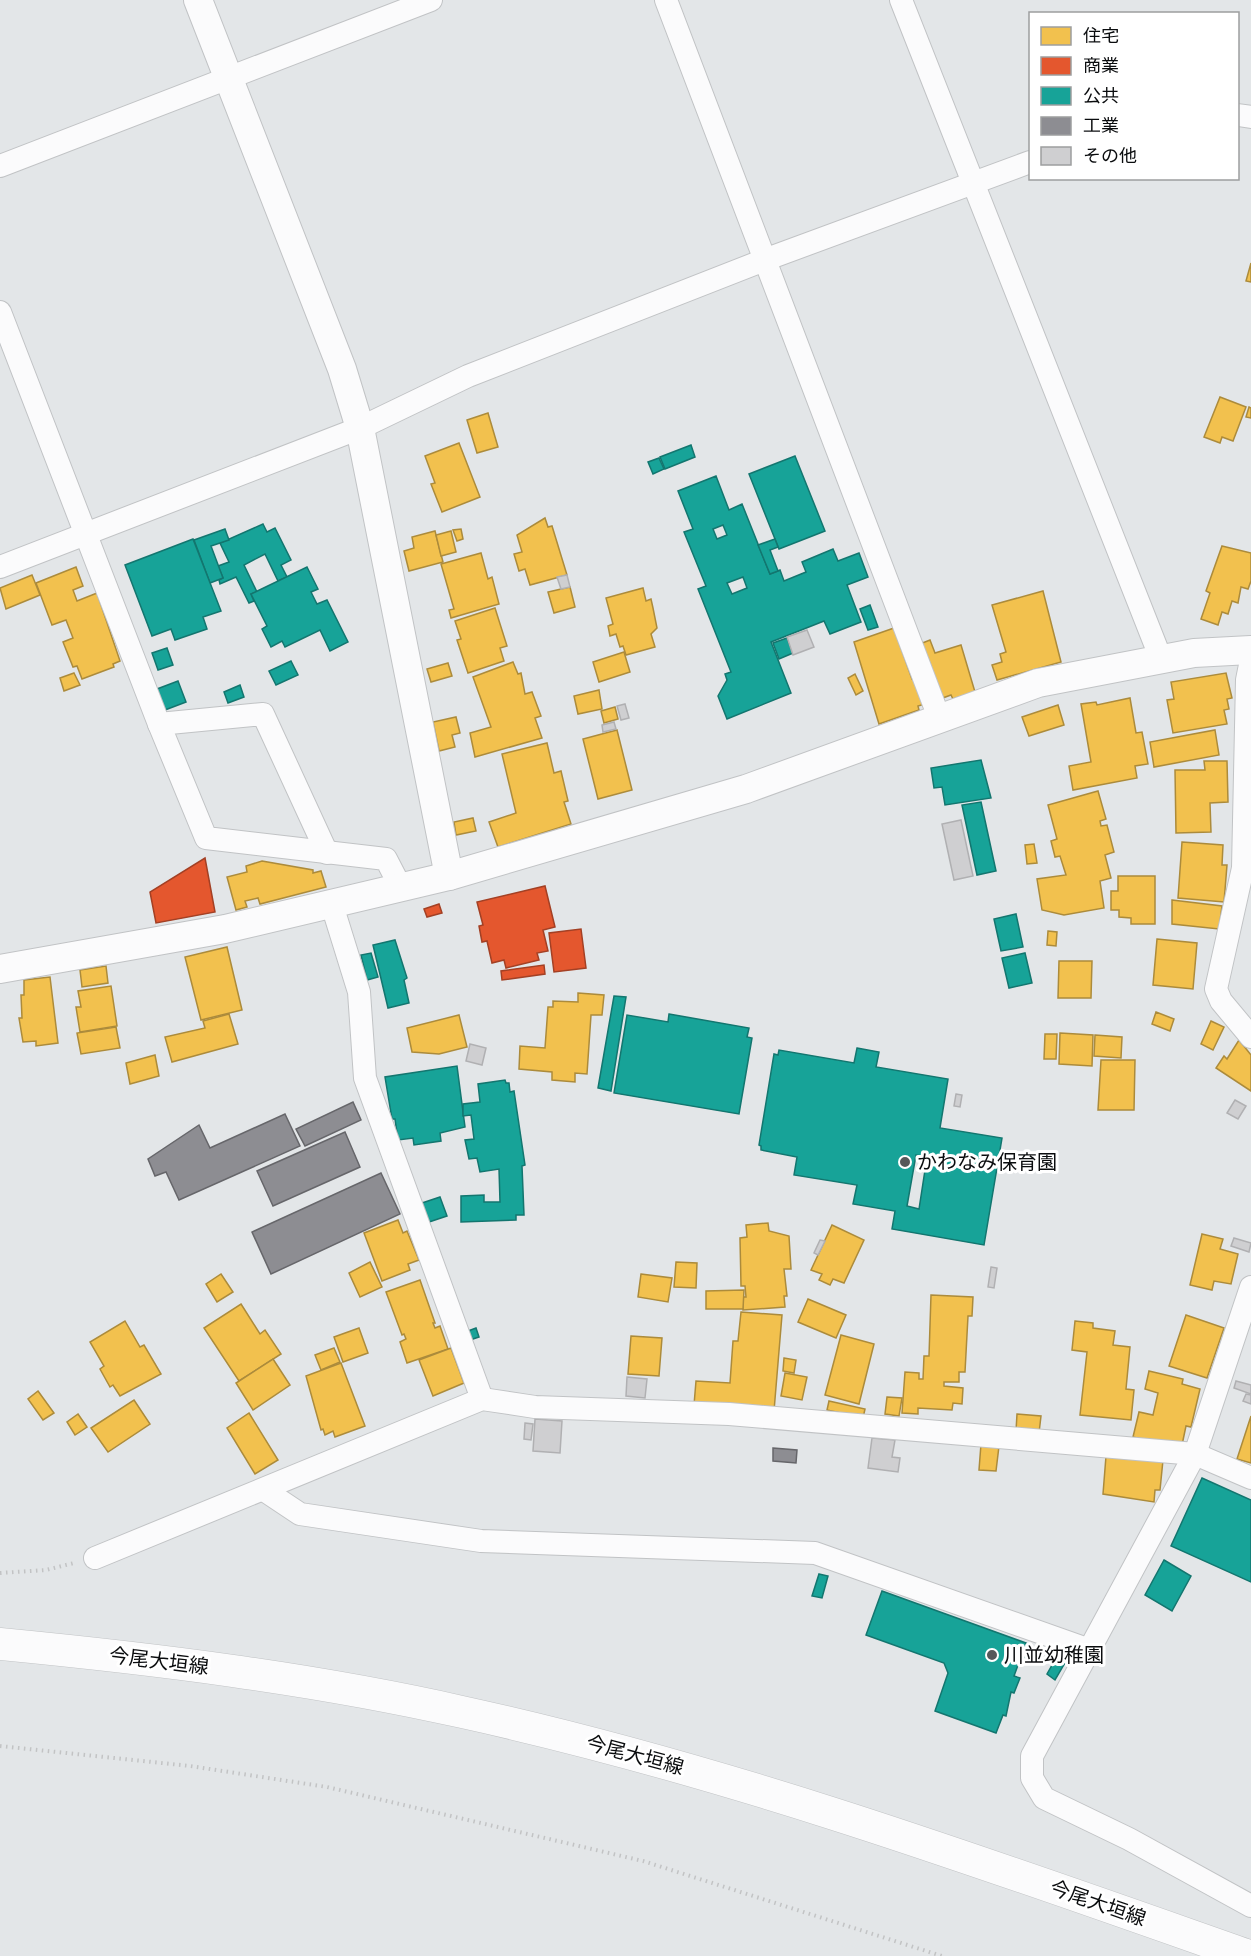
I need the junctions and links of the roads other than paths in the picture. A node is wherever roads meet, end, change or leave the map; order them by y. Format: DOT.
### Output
graph roads {
  1 [pos="198,0"];
  2 [pos="431,0"];
  3 [pos="666,0"];
  4 [pos="901,0"];
  5 [pos="228,80"];
  6 [pos="1029,162"];
  7 [pos="0,166"];
  8 [pos="973,184"];
  9 [pos="767,259"];
  10 [pos="0,312"];
  11 [pos="360,428"];
  12 [pos="86,534"];
  13 [pos="0,567"];
  14 [pos="1251,650"];
  15 [pos="1161,659"];
  16 [pos="1251,660"];
  17 [pos="940,720"];
  18 [pos="159,724"];
  19 [pos="327,853"];
  20 [pos="449,876"];
  21 [pos="401,888"];
  22 [pos="332,905"];
  23 [pos="0,969"];
  24 [pos="1251,1037"];
  25 [pos="1251,1287"];
  26 [pos="482,1399"];
  27 [pos="1195,1454"];
  28 [pos="1251,1478"];
  29 [pos="264,1490"];
  30 [pos="95,1558"];
  31 [pos="0,1644"];
  32 [pos="1090,1650"];
  33 [pos="1251,1906"];
  34 [pos="1249,1956"];
  1 -- 5 [label="street"];
  2 -- 5 [label="street"];
  3 -- 9 [label="street"];
  4 -- 8 [label="street"];
  5 -- 7 [label="street"];
  5 -- 11 [label="street"];
  6 -- 8 [label="street"];
  8 -- 9 [label="street"];
  8 -- 15 [label="street"];
  9 -- 11 [label="street"];
  9 -- 17 [label="street"];
  10 -- 12 [label="street"];
  11 -- 12 [label="street"];
  11 -- 20 [label="street"];
  12 -- 13 [label="street"];
  12 -- 18 [label="street"];
  14 -- 15 [label="street"];
  15 -- 17 [label="street"];
  16 -- 24 [label="street"];
  17 -- 20 [label="street"];
  18 -- 19 [label="street"];
  18 -- 19 [label="street"];
  19 -- 21 [label="street"];
  20 -- 21 [label="street"];
  21 -- 22 [label="street"];
  22 -- 23 [label="street"];
  22 -- 26 [label="street"];
  25 -- 27 [label="street"];
  26 -- 27 [label="street"];
  26 -- 29 [label="street"];
  27 -- 28 [label="street"];
  27 -- 32 [label="street"];
  29 -- 30 [label="street"];
  29 -- 32 [label="street"];
  31 -- 34 [label="main road, 今尾大垣線"];
  32 -- 33 [label="street"];
}
